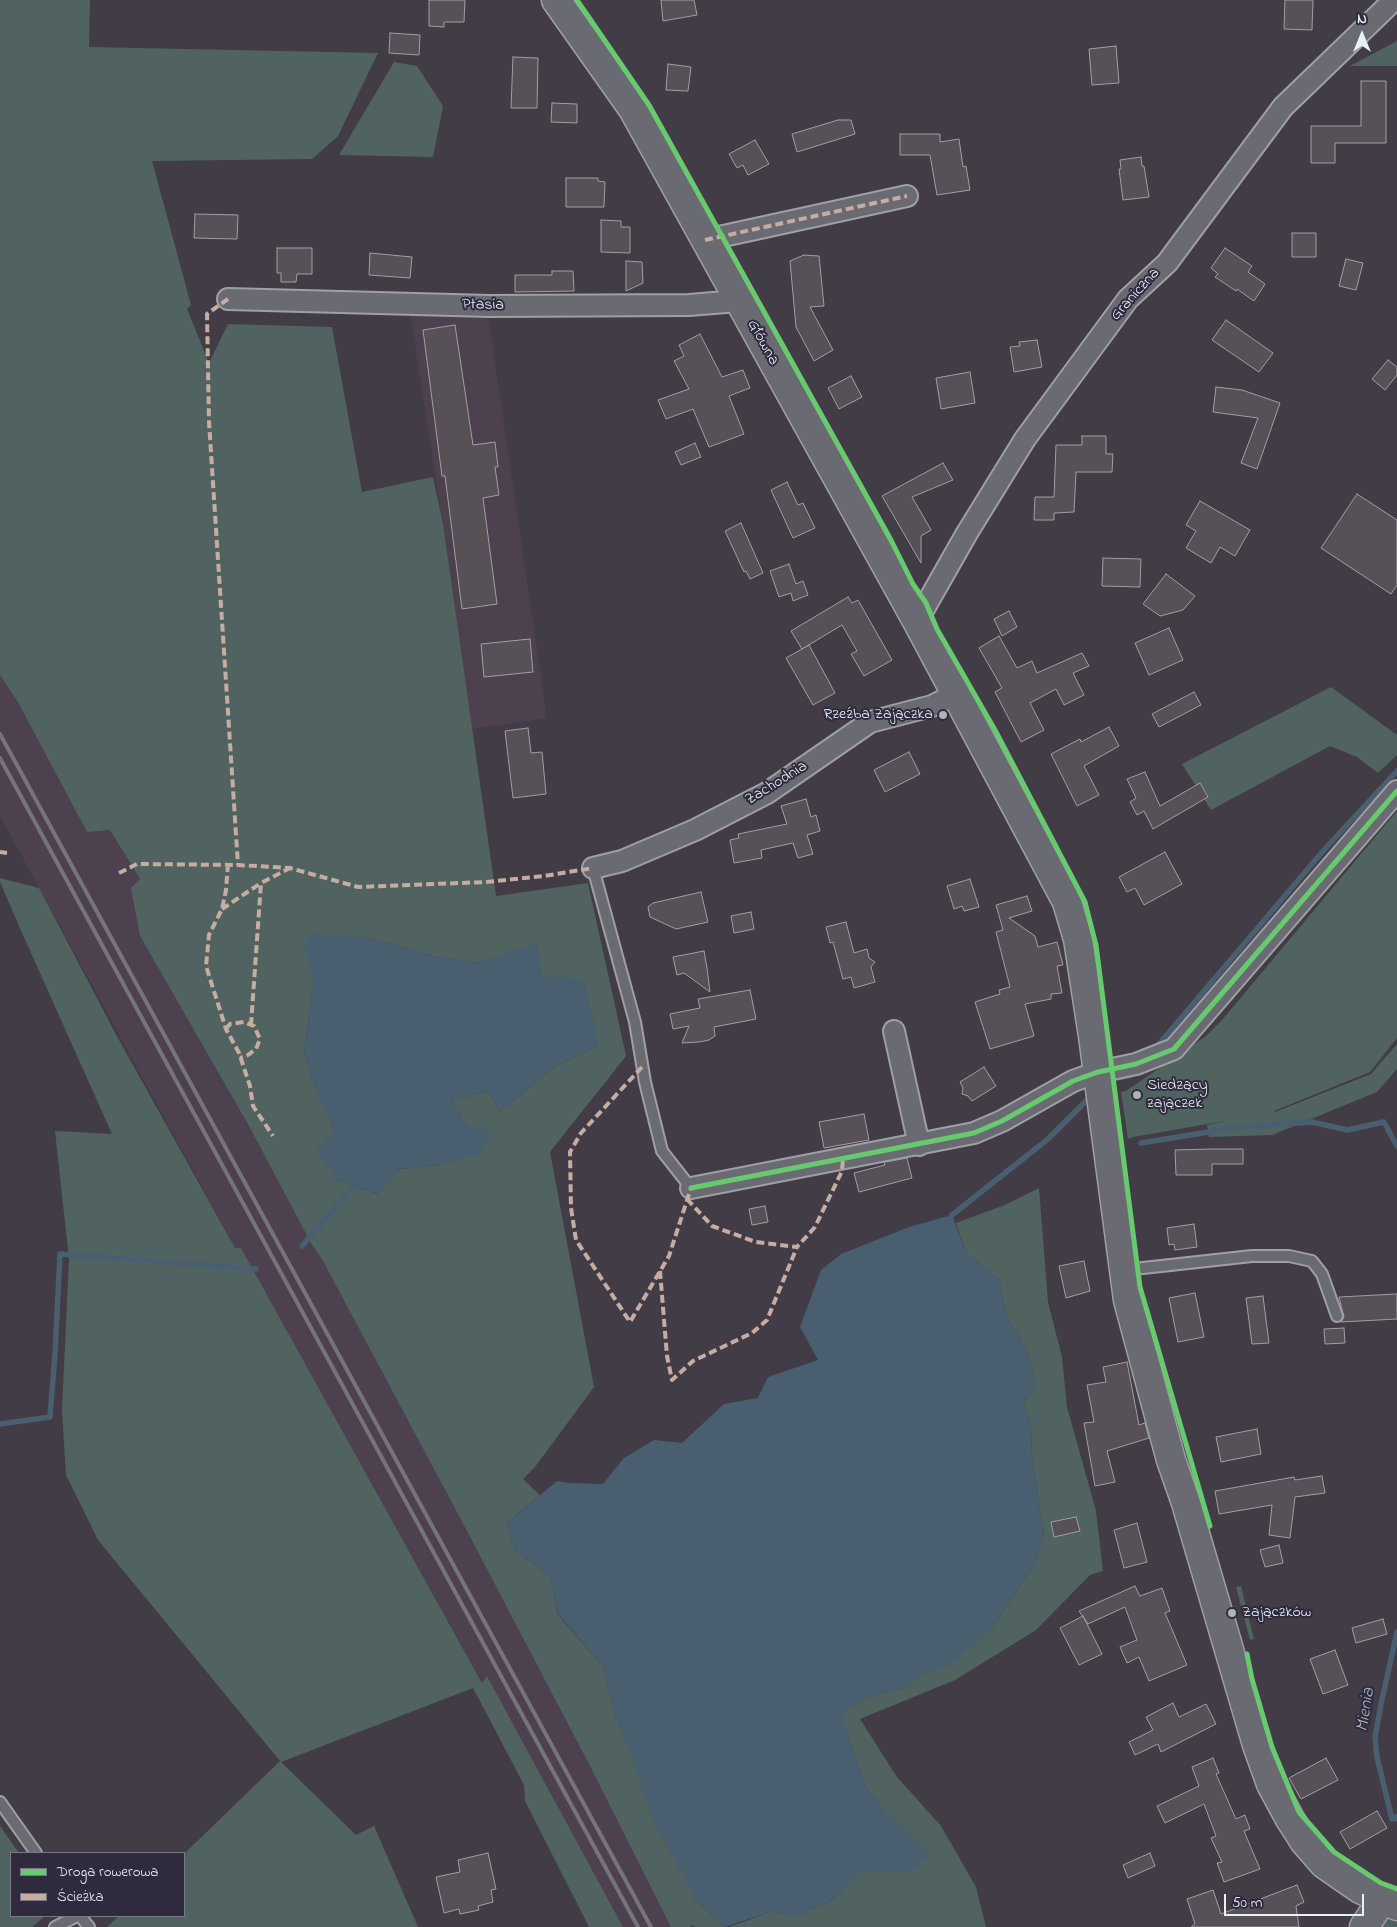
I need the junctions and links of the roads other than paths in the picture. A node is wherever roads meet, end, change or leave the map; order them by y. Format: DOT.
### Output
graph roads {
  1 [pos="556,0"];
  2 [pos="1394,0"];
  3 [pos="907,196"];
  4 [pos="705,240"];
  5 [pos="228,299"];
  6 [pos="738,300"];
  7 [pos="917,621"];
  8 [pos="956,694"];
  9 [pos="1397,791"];
  10 [pos="593,868"];
  11 [pos="894,1030"];
  12 [pos="1098,1072"];
  13 [pos="919,1145"];
  14 [pos="691,1188"];
  15 [pos="1124,1270"];
  16 [pos="1337,1316"];
  17 [pos="0,1802"];
  18 [pos="35,1852"];
  19 [pos="1390,1903"];
  20 [pos="75,1917"];
  21 [pos="81,1917"];
  22 [pos="55,1927"];
  23 [pos="89,1927"];
  24 [pos="1364,1927"];
  1 -- 4 [label="main road, Główna"];
  2 -- 7 [label="street, Graniczna"];
  3 -- 4 [label="street"];
  4 -- 6 [label="main road, Główna"];
  5 -- 6 [label="street, Ptasia"];
  6 -- 7 [label="main road, Główna"];
  7 -- 8 [label="main road, Główna"];
  8 -- 10 [label="street, Zachodnia"];
  8 -- 12 [label="main road, Główna"];
  9 -- 12 [label="street"];
  10 -- 14 [label="lane"];
  11 -- 13 [label="street"];
  12 -- 13 [label="street"];
  12 -- 15 [label="main road, Główna"];
  13 -- 14 [label="street"];
  15 -- 16 [label="lane"];
  15 -- 19 [label="main road, Główna"];
  17 -- 18 [label="lane"];
  19 -- 24 [label="main road"];
  20 -- 22 [label="lane"];
  21 -- 23 [label="lane"];
}
